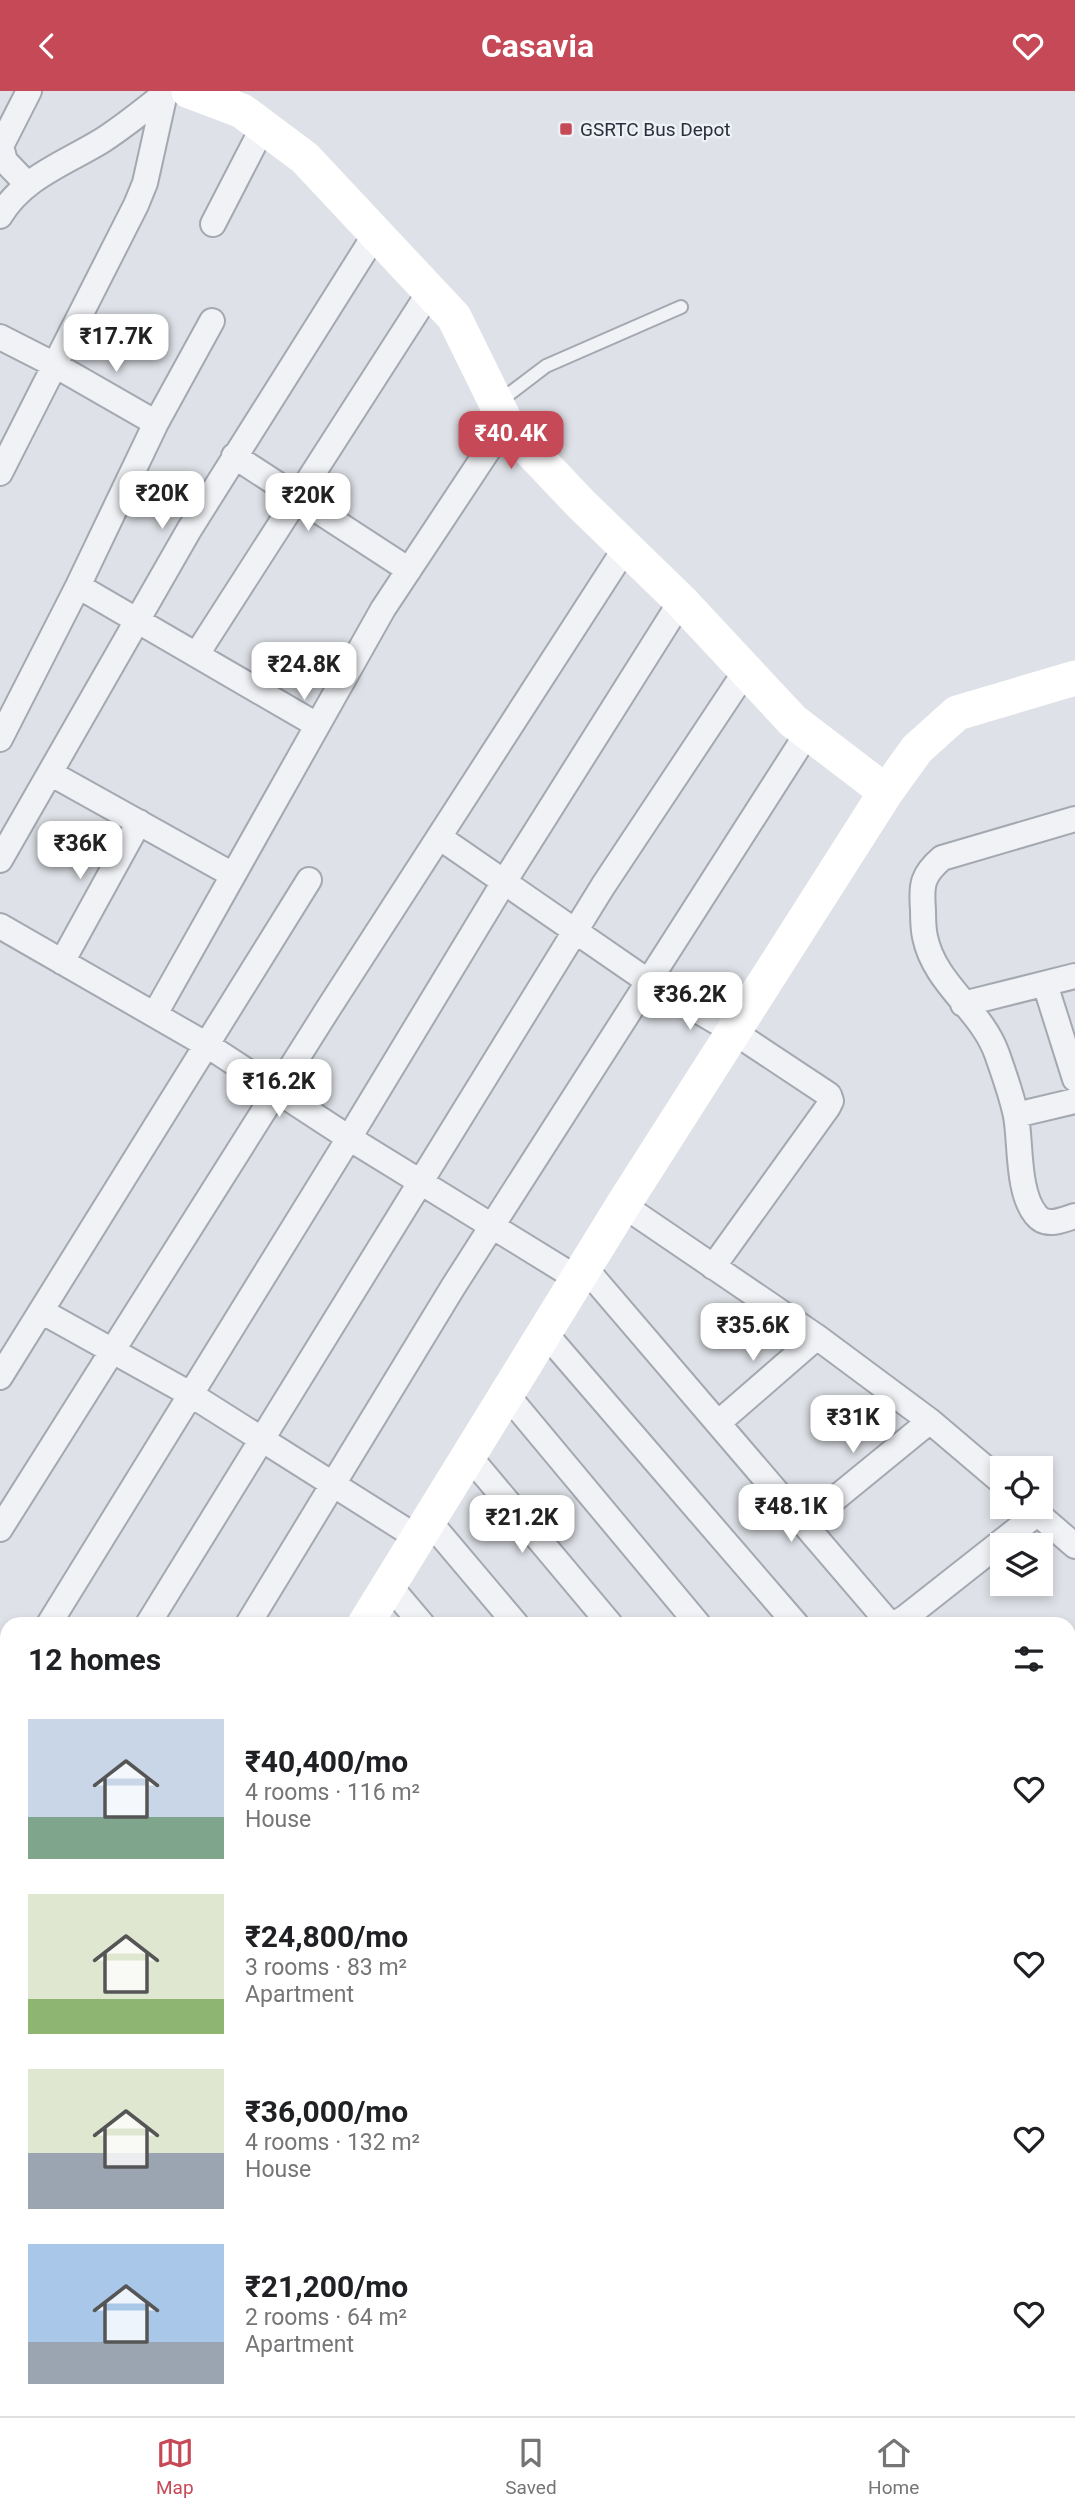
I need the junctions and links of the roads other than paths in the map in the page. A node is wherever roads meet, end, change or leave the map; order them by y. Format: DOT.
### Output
graph roads {
  1 [pos="29,91"];
  2 [pos="185,92"];
  3 [pos="263,127"];
  4 [pos="27,184"];
  5 [pos="0,216"];
  6 [pos="214,224"];
  7 [pos="376,233"];
  8 [pos="430,291"];
  9 [pos="681,307"];
  10 [pos="212,321"];
  11 [pos="0,337"];
  12 [pos="55,365"];
  13 [pos="501,413"];
  14 [pos="156,423"];
  15 [pos="234,456"];
  16 [pos="0,473"];
  17 [pos="297,499"];
  18 [pos="626,547"];
  19 [pos="409,570"];
  20 [pos="79,586"];
  21 [pos="681,601"];
  22 [pos="137,619"];
  23 [pos="197,654"];
  24 [pos="745,672"];
  25 [pos="1075,678"];
  26 [pos="317,725"];
  27 [pos="808,732"];
  28 [pos="0,739"];
  29 [pos="50,773"];
  30 [pos="886,792"];
  31 [pos="1075,819"];
  32 [pos="139,822"];
  33 [pos="439,837"];
  34 [pos="0,860"];
  35 [pos="233,875"];
  36 [pos="309,880"];
  37 [pos="504,882"];
  38 [pos="0,926"];
  39 [pos="575,932"];
  40 [pos="62,961"];
  41 [pos="1075,975"];
  42 [pos="649,982"];
  43 [pos="1045,984"];
  44 [pos="964,1005"];
  45 [pos="155,1014"];
  46 [pos="734,1032"];
  47 [pos="207,1045"];
  48 [pos="1075,1079"];
  49 [pos="277,1091"];
  50 [pos="1075,1101"];
  51 [pos="1016,1115"];
  52 [pos="349,1138"];
  53 [pos="420,1180"];
  54 [pos="623,1205"];
  55 [pos="1075,1216"];
  56 [pos="492,1226"];
  57 [pos="713,1267"];
  58 [pos="581,1273"];
  59 [pos="41,1311"];
  60 [pos="545,1333"];
  61 [pos="817,1337"];
  62 [pos="112,1349"];
  63 [pos="0,1377"];
  64 [pos="190,1394"];
  65 [pos="507,1395"];
  66 [pos="930,1421"];
  67 [pos="718,1423"];
  68 [pos="260,1440"];
  69 [pos="469,1456"];
  70 [pos="990,1472"];
  71 [pos="332,1485"];
  72 [pos="1023,1519"];
  73 [pos="1044,1519"];
  74 [pos="804,1524"];
  75 [pos="0,1529"];
  76 [pos="423,1530"];
  77 [pos="1075,1546"];
  78 [pos="389,1585"];
  79 [pos="53,1617"];
  80 [pos="152,1617"];
  81 [pos="252,1617"];
  82 [pos="369,1617"];
  83 [pos="416,1617"];
  84 [pos="509,1617"];
  85 [pos="604,1617"];
  86 [pos="692,1617"];
  87 [pos="790,1617"];
  88 [pos="884,1617"];
  89 [pos="906,1617"];
  1 -- 4 [label="street"];
  2 -- 3 [label="street"];
  2 -- 4 [label="street"];
  2 -- 12 [label="street"];
  3 -- 6 [label="street"];
  3 -- 7 [label="street"];
  4 -- 5 [label="street"];
  7 -- 8 [label="street"];
  7 -- 15 [label="street"];
  8 -- 13 [label="street"];
  8 -- 17 [label="street"];
  9 -- 13 [label="lane"];
  10 -- 14 [label="street"];
  11 -- 12 [label="street"];
  12 -- 14 [label="street"];
  12 -- 16 [label="street"];
  13 -- 18 [label="street"];
  13 -- 19 [label="street"];
  14 -- 20 [label="street"];
  15 -- 17 [label="street"];
  15 -- 22 [label="street"];
  17 -- 19 [label="street"];
  17 -- 23 [label="street"];
  18 -- 21 [label="street"];
  18 -- 33 [label="street"];
  19 -- 26 [label="street"];
  20 -- 22 [label="street"];
  20 -- 28 [label="street"];
  21 -- 24 [label="street"];
  21 -- 37 [label="street"];
  22 -- 23 [label="street"];
  22 -- 29 [label="street"];
  23 -- 26 [label="street"];
  24 -- 27 [label="street"];
  24 -- 39 [label="street"];
  25 -- 30 [label="street"];
  26 -- 35 [label="street"];
  27 -- 30 [label="street"];
  27 -- 42 [label="street"];
  29 -- 32 [label="street"];
  29 -- 34 [label="street"];
  30 -- 46 [label="street"];
  31 -- 44 [label="street"];
  32 -- 35 [label="street"];
  32 -- 40 [label="street"];
  33 -- 37 [label="street"];
  33 -- 49 [label="street"];
  35 -- 45 [label="street"];
  36 -- 47 [label="street"];
  37 -- 39 [label="street"];
  37 -- 52 [label="street"];
  38 -- 40 [label="street"];
  39 -- 42 [label="street"];
  39 -- 53 [label="street"];
  40 -- 45 [label="street"];
  41 -- 43 [label="street"];
  42 -- 46 [label="street"];
  42 -- 56 [label="street"];
  43 -- 44 [label="street"];
  43 -- 48 [label="street"];
  44 -- 51 [label="street"];
  45 -- 47 [label="street"];
  46 -- 54 [label="street"];
  46 -- 57 [label="street"];
  47 -- 49 [label="street"];
  47 -- 59 [label="street"];
  49 -- 52 [label="street"];
  49 -- 62 [label="street"];
  50 -- 51 [label="street"];
  51 -- 55 [label="street"];
  52 -- 53 [label="street"];
  52 -- 64 [label="street"];
  53 -- 56 [label="street"];
  53 -- 68 [label="street"];
  54 -- 57 [label="street"];
  54 -- 58 [label="street"];
  56 -- 58 [label="street"];
  56 -- 71 [label="street"];
  57 -- 61 [label="street"];
  58 -- 60 [label="street"];
  58 -- 67 [label="street"];
  59 -- 62 [label="street"];
  59 -- 63 [label="street"];
  60 -- 65 [label="street"];
  60 -- 87 [label="street"];
  61 -- 66 [label="street"];
  61 -- 67 [label="street"];
  62 -- 64 [label="street"];
  62 -- 75 [label="street"];
  64 -- 68 [label="street"];
  64 -- 79 [label="street"];
  65 -- 69 [label="street"];
  65 -- 86 [label="street"];
  66 -- 70 [label="street"];
  66 -- 74 [label="street"];
  67 -- 74 [label="street"];
  68 -- 71 [label="street"];
  68 -- 80 [label="street"];
  69 -- 76 [label="street"];
  69 -- 85 [label="street"];
  71 -- 76 [label="street"];
  71 -- 81 [label="street"];
  72 -- 89 [label="street"];
  73 -- 77 [label="street"];
  74 -- 88 [label="street"];
  76 -- 78 [label="street"];
  76 -- 84 [label="street"];
  78 -- 82 [label="street"];
  78 -- 83 [label="street"];
}
